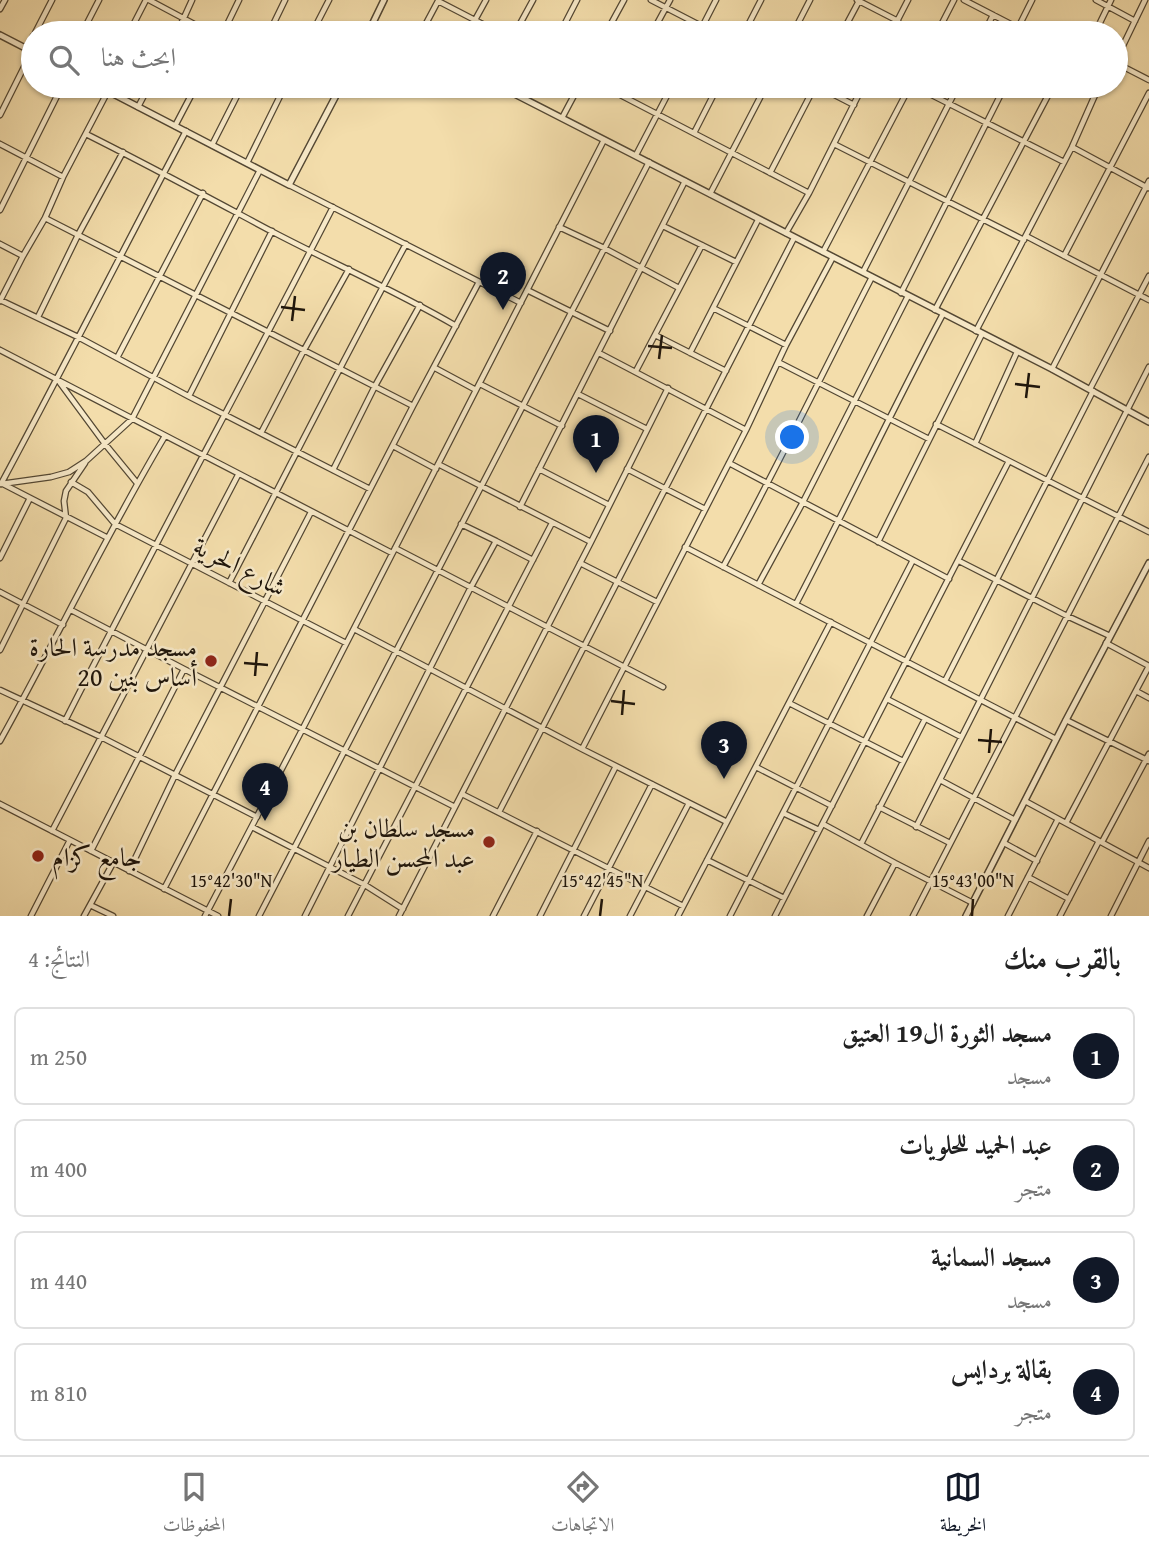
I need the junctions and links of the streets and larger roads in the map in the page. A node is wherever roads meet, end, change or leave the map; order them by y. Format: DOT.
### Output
graph roads {
  1 [pos="5,0"];
  2 [pos="52,0"];
  3 [pos="99,0"];
  4 [pos="148,0"];
  5 [pos="192,0"];
  6 [pos="239,0"];
  7 [pos="285,0"];
  8 [pos="329,0"];
  9 [pos="384,0"];
  10 [pos="439,0"];
  11 [pos="486,0"];
  12 [pos="533,0"];
  13 [pos="578,0"];
  14 [pos="624,0"];
  15 [pos="651,0"];
  16 [pos="670,0"];
  17 [pos="716,0"];
  18 [pos="761,0"];
  19 [pos="810,0"];
  20 [pos="858,0"];
  21 [pos="908,0"];
  22 [pos="954,0"];
  23 [pos="964,0"];
  24 [pos="1032,0"];
  25 [pos="1096,0"];
  26 [pos="1111,0"];
  27 [pos="1145,0"];
  28 [pos="1108,7"];
  29 [pos="666,8"];
  30 [pos="0,9"];
  31 [pos="993,15"];
  32 [pos="184,19"];
  33 [pos="475,20"];
  34 [pos="41,21"];
  35 [pos="88,21"];
  36 [pos="136,21"];
  37 [pos="188,21"];
  38 [pos="229,21"];
  39 [pos="275,21"];
  40 [pos="318,21"];
  41 [pos="374,21"];
  42 [pos="428,21"];
  43 [pos="522,21"];
  44 [pos="567,21"];
  45 [pos="613,21"];
  46 [pos="659,21"];
  47 [pos="691,21"];
  48 [pos="705,21"];
  49 [pos="750,21"];
  50 [pos="799,21"];
  51 [pos="848,21"];
  52 [pos="898,21"];
  53 [pos="943,21"];
  54 [pos="990,21"];
  55 [pos="1005,21"];
  56 [pos="1022,21"];
  57 [pos="1101,21"];
  58 [pos="1135,21"];
  59 [pos="0,35"];
  60 [pos="1128,36"];
  61 [pos="21,45"];
  62 [pos="1128,69"];
  63 [pos="21,71"];
  64 [pos="1149,80"];
  65 [pos="1149,93"];
  66 [pos="56,98"];
  67 [pos="98,98"];
  68 [pos="122,98"];
  69 [pos="143,98"];
  70 [pos="190,98"];
  71 [pos="236,98"];
  72 [pos="279,98"];
  73 [pos="334,98"];
  74 [pos="523,98"];
  75 [pos="573,98"];
  76 [pos="628,98"];
  77 [pos="666,98"];
  78 [pos="712,98"];
  79 [pos="760,98"];
  80 [pos="810,98"];
  81 [pos="840,98"];
  82 [pos="857,98"];
  83 [pos="905,98"];
  84 [pos="937,98"];
  85 [pos="952,98"];
  86 [pos="999,98"];
  87 [pos="1047,98"];
  88 [pos="1094,98"];
  89 [pos="949,104"];
  90 [pos="854,105"];
  91 [pos="138,107"];
  92 [pos="0,114"];
  93 [pos="657,114"];
  94 [pos="562,118"];
  95 [pos="986,123"];
  96 [pos="175,126"];
  97 [pos="186,131"];
  98 [pos="86,134"];
  99 [pos="694,134"];
  100 [pos="604,139"];
  101 [pos="1024,142"];
  102 [pos="0,144"];
  103 [pos="834,144"];
  104 [pos="212,145"];
  105 [pos="1072,147"];
  106 [pos="123,152"];
  107 [pos="731,153"];
  108 [pos="636,155"];
  109 [pos="26,158"];
  110 [pos="649,162"];
  111 [pos="1064,162"];
  112 [pos="247,163"];
  113 [pos="870,163"];
  114 [pos="1110,168"];
  115 [pos="260,170"];
  116 [pos="770,173"];
  117 [pos="164,174"];
  118 [pos="63,177"];
  119 [pos="685,181"];
  120 [pos="909,182"];
  121 [pos="289,185"];
  122 [pos="1148,185"];
  123 [pos="202,193"];
  124 [pos="809,193"];
  125 [pos="710,194"];
  126 [pos="947,201"];
  127 [pos="333,207"];
  128 [pos="0,210"];
  129 [pos="238,212"];
  130 [pos="45,218"];
  131 [pos="983,219"];
  132 [pos="758,220"];
  133 [pos="663,226"];
  134 [pos="559,227"];
  135 [pos="272,232"];
  136 [pos="786,233"];
  137 [pos="78,235"];
  138 [pos="794,237"];
  139 [pos="1025,238"];
  140 [pos="0,244"];
  141 [pos="406,244"];
  142 [pos="702,245"];
  143 [pos="604,248"];
  144 [pos="312,250"];
  145 [pos="823,251"];
  146 [pos="23,256"];
  147 [pos="120,256"];
  148 [pos="1064,256"];
  149 [pos="833,257"];
  150 [pos="736,262"];
  151 [pos="640,268"];
  152 [pos="349,269"];
  153 [pos="863,272"];
  154 [pos="1101,275"];
  155 [pos="160,276"];
  156 [pos="1149,276"];
  157 [pos="872,277"];
  158 [pos="479,282"];
  159 [pos="383,286"];
  160 [pos="679,288"];
  161 [pos="527,290"];
  162 [pos="195,294"];
  163 [pos="905,295"];
  164 [pos="1139,295"];
  165 [pos="0,300"];
  166 [pos="1149,300"];
  167 [pos="521,303"];
  168 [pos="420,305"];
  169 [pos="713,308"];
  170 [pos="935,310"];
  171 [pos="570,312"];
  172 [pos="232,313"];
  173 [pos="943,314"];
  174 [pos="38,317"];
  175 [pos="456,326"];
  176 [pos="749,326"];
  177 [pos="268,331"];
  178 [pos="610,331"];
  179 [pos="979,332"];
  180 [pos="655,335"];
  181 [pos="78,337"];
  182 [pos="786,345"];
  183 [pos="0,350"];
  184 [pos="304,350"];
  185 [pos="1017,352"];
  186 [pos="599,353"];
  187 [pos="690,354"];
  188 [pos="117,358"];
  189 [pos="778,362"];
  190 [pos="1149,367"];
  191 [pos="339,368"];
  192 [pos="435,368"];
  193 [pos="1052,369"];
  194 [pos="726,371"];
  195 [pos="636,372"];
  196 [pos="152,377"];
  197 [pos="57,380"];
  198 [pos="818,383"];
  199 [pos="480,384"];
  200 [pos="375,386"];
  201 [pos="668,388"];
  202 [pos="476,390"];
  203 [pos="1092,390"];
  204 [pos="578,394"];
  205 [pos="188,396"];
  206 [pos="855,401"];
  207 [pos="413,406"];
  208 [pos="523,406"];
  209 [pos="707,409"];
  210 [pos="1127,411"];
  211 [pos="225,414"];
  212 [pos="888,418"];
  213 [pos="132,419"];
  214 [pos="1149,422"];
  215 [pos="936,424"];
  216 [pos="562,426"];
  217 [pos="647,429"];
  218 [pos="746,430"];
  219 [pos="261,433"];
  220 [pos="164,436"];
  221 [pos="929,439"];
  222 [pos="105,444"];
  223 [pos="975,444"];
  224 [pos="393,446"];
  225 [pos="298,452"];
  226 [pos="204,456"];
  227 [pos="1149,457"];
  228 [pos="86,461"];
  229 [pos="1009,461"];
  230 [pos="729,463"];
  231 [pos="437,467"];
  232 [pos="539,469"];
  233 [pos="627,469"];
  234 [pos="333,470"];
  235 [pos="238,475"];
  236 [pos="1047,480"];
  237 [pos="71,482"];
  238 [pos="137,483"];
  239 [pos="1,484"];
  240 [pos="768,484"];
  241 [pos="481,486"];
  242 [pos="370,489"];
  243 [pos="666,489"];
  244 [pos="276,494"];
  245 [pos="30,498"];
  246 [pos="1083,499"];
  247 [pos="803,502"];
  248 [pos="609,505"];
  249 [pos="520,507"];
  250 [pos="705,509"];
  251 [pos="311,512"];
  252 [pos="66,517"];
  253 [pos="1119,517"];
  254 [pos="839,521"];
  255 [pos="552,523"];
  256 [pos="115,524"];
  257 [pos="461,524"];
  258 [pos="349,531"];
  259 [pos="1149,532"];
  260 [pos="108,538"];
  261 [pos="496,541"];
  262 [pos="591,542"];
  263 [pos="878,542"];
  264 [pos="155,545"];
  265 [pos="685,547"];
  266 [pos="394,551"];
  267 [pos="0,558"];
  268 [pos="533,560"];
  269 [pos="913,560"];
  270 [pos="959,561"];
  271 [pos="580,563"];
  272 [pos="1149,563"];
  273 [pos="192,565"];
  274 [pos="723,567"];
  275 [pos="438,569"];
  276 [pos="949,579"];
  277 [pos="996,580"];
  278 [pos="618,582"];
  279 [pos="229,583"];
  280 [pos="758,585"];
  281 [pos="471,587"];
  282 [pos="0,592"];
  283 [pos="1032,598"];
  284 [pos="265,601"];
  285 [pos="657,602"];
  286 [pos="23,604"];
  287 [pos="796,604"];
  288 [pos="509,607"];
  289 [pos="71,610"];
  290 [pos="1068,616"];
  291 [pos="302,620"];
  292 [pos="831,622"];
  293 [pos="63,625"];
  294 [pos="547,627"];
  295 [pos="354,629"];
  296 [pos="110,631"];
  297 [pos="1110,636"];
  298 [pos="346,643"];
  299 [pos="870,643"];
  300 [pos="1106,643"];
  301 [pos="585,646"];
  302 [pos="146,649"];
  303 [pos="0,650"];
  304 [pos="396,650"];
  305 [pos="907,662"];
  306 [pos="1149,666"];
  307 [pos="624,667"];
  308 [pos="184,669"];
  309 [pos="430,669"];
  310 [pos="945,681"];
  311 [pos="663,687"];
  312 [pos="221,688"];
  313 [pos="467,688"];
  314 [pos="0,690"];
  315 [pos="1136,691"];
  316 [pos="1149,698"];
  317 [pos="887,699"];
  318 [pos="981,699"];
  319 [pos="22,701"];
  320 [pos="789,703"];
  321 [pos="258,707"];
  322 [pos="505,709"];
  323 [pos="1015,718"];
  324 [pos="925,719"];
  325 [pos="1066,720"];
  326 [pos="65,722"];
  327 [pos="829,723"];
  328 [pos="542,728"];
  329 [pos="302,730"];
  330 [pos="101,737"];
  331 [pos="961,737"];
  332 [pos="1056,739"];
  333 [pos="0,741"];
  334 [pos="866,742"];
  335 [pos="1108,742"];
  336 [pos="582,749"];
  337 [pos="345,750"];
  338 [pos="1149,754"];
  339 [pos="139,757"];
  340 [pos="903,761"];
  341 [pos="1147,761"];
  342 [pos="616,766"];
  343 [pos="755,767"];
  344 [pos="379,769"];
  345 [pos="175,775"];
  346 [pos="940,780"];
  347 [pos="652,784"];
  348 [pos="796,787"];
  349 [pos="415,788"];
  350 [pos="213,794"];
  351 [pos="462,794"];
  352 [pos="974,799"];
  353 [pos="1025,801"];
  354 [pos="689,803"];
  355 [pos="0,804"];
  356 [pos="832,806"];
  357 [pos="455,807"];
  358 [pos="879,807"];
  359 [pos="499,812"];
  360 [pos="783,813"];
  361 [pos="257,817"];
  362 [pos="1058,819"];
  363 [pos="1016,820"];
  364 [pos="727,822"];
  365 [pos="1066,823"];
  366 [pos="823,824"];
  367 [pos="252,827"];
  368 [pos="916,827"];
  369 [pos="819,830"];
  370 [pos="52,831"];
  371 [pos="537,831"];
  372 [pos="71,840"];
  373 [pos="1149,841"];
  374 [pos="950,842"];
  375 [pos="1100,842"];
  376 [pos="1004,843"];
  377 [pos="860,845"];
  378 [pos="294,849"];
  379 [pos="573,850"];
  380 [pos="91,851"];
  381 [pos="707,860"];
  382 [pos="1037,861"];
  383 [pos="1138,862"];
  384 [pos="113,863"];
  385 [pos="895,863"];
  386 [pos="330,868"];
  387 [pos="608,868"];
  388 [pos="1149,868"];
  389 [pos="129,871"];
  390 [pos="1028,877"];
  391 [pos="748,881"];
  392 [pos="931,882"];
  393 [pos="365,885"];
  394 [pos="645,887"];
  395 [pos="164,889"];
  396 [pos="784,898"];
  397 [pos="1069,899"];
  398 [pos="973,903"];
  399 [pos="90,905"];
  400 [pos="683,906"];
  401 [pos="403,909"];
  402 [pos="206,913"];
  403 [pos="31,916"];
  404 [pos="84,916"];
  405 [pos="113,916"];
  406 [pos="218,916"];
  407 [pos="259,916"];
  408 [pos="304,916"];
  409 [pos="348,916"];
  410 [pos="399,916"];
  411 [pos="493,916"];
  412 [pos="540,916"];
  413 [pos="584,916"];
  414 [pos="630,916"];
  415 [pos="678,916"];
  416 [pos="730,916"];
  417 [pos="775,916"];
  418 [pos="867,916"];
  419 [pos="913,916"];
  420 [pos="966,916"];
  421 [pos="1008,916"];
  422 [pos="1060,916"];
  423 [pos="1111,916"];
  1 -- 30 [label="street"];
  2 -- 34 [label="street"];
  3 -- 35 [label="street"];
  4 -- 32 [label="street"];
  4 -- 36 [label="street"];
  5 -- 32 [label="street"];
  6 -- 38 [label="street"];
  7 -- 39 [label="street"];
  8 -- 40 [label="street"];
  9 -- 41 [label="street"];
  10 -- 33 [label="street"];
  10 -- 42 [label="street"];
  11 -- 33 [label="street"];
  12 -- 43 [label="street"];
  13 -- 44 [label="street"];
  14 -- 45 [label="street"];
  15 -- 29 [label="street"];
  16 -- 29 [label="street"];
  17 -- 48 [label="street"];
  18 -- 49 [label="street"];
  19 -- 50 [label="street"];
  20 -- 51 [label="street"];
  20 -- 52 [label="street"];
  21 -- 52 [label="street"];
  22 -- 53 [label="street"];
  23 -- 31 [label="street"];
  24 -- 56 [label="street"];
  25 -- 28 [label="street"];
  26 -- 28 [label="street"];
  27 -- 58 [label="street"];
  28 -- 57 [label="street"];
  28 -- 58 [label="street"];
  29 -- 46 [label="street"];
  29 -- 47 [label="street"];
  31 -- 54 [label="street"];
  31 -- 55 [label="street"];
  32 -- 37 [label="street"];
  58 -- 60 [label="street"];
  59 -- 61 [label="street"];
  62 -- 64 [label="street"];
  63 -- 92 [label="street"];
  65 -- 114 [label="street"];
  66 -- 109 [label="street"];
  67 -- 98 [label="street"];
  68 -- 91 [label="street"];
  69 -- 91 [label="street"];
  70 -- 96 [label="street"];
  71 -- 104 [label="street"];
  72 -- 112 [label="street"];
  73 -- 121 [label="street"];
  74 -- 94 [label="street"];
  75 -- 94 [label="street"];
  76 -- 93 [label="street"];
  77 -- 93 [label="street"];
  78 -- 99 [label="street"];
  79 -- 107 [label="street"];
  80 -- 116 [label="street"];
  81 -- 90 [label="street"];
  82 -- 90 [label="street"];
  83 -- 113 [label="street"];
  84 -- 89 [label="street"];
  85 -- 89 [label="street"];
  86 -- 95 [label="street"];
  87 -- 101 [label="street"];
  88 -- 105 [label="street"];
  89 -- 95 [label="street"];
  89 -- 120 [label="street"];
  90 -- 103 [label="street"];
  91 -- 96 [label="street"];
  93 -- 99 [label="street"];
  93 -- 108 [label="street"];
  94 -- 100 [label="street"];
  95 -- 101 [label="street"];
  95 -- 126 [label="street"];
  96 -- 97 [label="street"];
  97 -- 104 [label="street"];
  97 -- 117 [label="street"];
  98 -- 106 [label="street"];
  98 -- 118 [label="street"];
  99 -- 107 [label="street"];
  100 -- 108 [label="street"];
  100 -- 134 [label="street"];
  101 -- 111 [label="street"];
  101 -- 131 [label="street"];
  102 -- 109 [label="street"];
  103 -- 113 [label="street"];
  103 -- 124 [label="street"];
  104 -- 112 [label="street"];
  105 -- 111 [label="street"];
  105 -- 114 [label="street"];
  106 -- 117 [label="street"];
  106 -- 137 [label="street"];
  107 -- 116 [label="street"];
  107 -- 125 [label="street"];
  108 -- 110 [label="street"];
  109 -- 118 [label="street"];
  109 -- 128 [label="street"];
  110 -- 119 [label="street"];
  110 -- 143 [label="street"];
  111 -- 139 [label="street"];
  112 -- 115 [label="street"];
  113 -- 120 [label="street"];
  113 -- 145 [label="street"];
  114 -- 122 [label="street"];
  114 -- 148 [label="street"];
  115 -- 121 [label="street"];
  115 -- 129 [label="street"];
  116 -- 124 [label="street"];
  117 -- 123 [label="street"];
  117 -- 147 [label="street"];
  118 -- 130 [label="street"];
  119 -- 125 [label="street"];
  119 -- 133 [label="street"];
  120 -- 126 [label="street"];
  120 -- 153 [label="street"];
  121 -- 127 [label="street"];
  122 -- 154 [label="street"];
  123 -- 129 [label="street"];
  123 -- 155 [label="street"];
  124 -- 136 [label="street"];
  125 -- 132 [label="street"];
  126 -- 131 [label="street"];
  126 -- 163 [label="street"];
  127 -- 141 [label="street"];
  127 -- 144 [label="street"];
  129 -- 135 [label="street"];
  129 -- 162 [label="street"];
  130 -- 137 [label="street"];
  130 -- 146 [label="street"];
  131 -- 139 [label="street"];
  131 -- 170 [label="street"];
  132 -- 136 [label="street"];
  132 -- 150 [label="street"];
  133 -- 142 [label="street"];
  133 -- 151 [label="street"];
  134 -- 143 [label="street"];
  134 -- 161 [label="street"];
  135 -- 144 [label="street"];
  135 -- 172 [label="street"];
  136 -- 138 [label="street"];
  137 -- 147 [label="street"];
  137 -- 174 [label="street"];
  138 -- 145 [label="street"];
  138 -- 176 [label="street"];
  139 -- 148 [label="street"];
  139 -- 179 [label="street"];
  140 -- 146 [label="street"];
  141 -- 158 [label="street"];
  141 -- 159 [label="street"];
  142 -- 150 [label="street"];
  142 -- 160 [label="street"];
  143 -- 151 [label="street"];
  143 -- 171 [label="street"];
  144 -- 152 [label="street"];
  144 -- 177 [label="street"];
  145 -- 149 [label="street"];
  146 -- 165 [label="street"];
  147 -- 155 [label="street"];
  147 -- 181 [label="street"];
  148 -- 154 [label="street"];
  149 -- 153 [label="street"];
  149 -- 182 [label="street"];
  150 -- 169 [label="street"];
  151 -- 160 [label="street"];
  151 -- 178 [label="street"];
  152 -- 159 [label="street"];
  152 -- 184 [label="street"];
  153 -- 157 [label="street"];
  154 -- 164 [label="street"];
  154 -- 193 [label="street"];
  155 -- 162 [label="street"];
  155 -- 188 [label="street"];
  156 -- 164 [label="street"];
  157 -- 163 [label="street"];
  157 -- 198 [label="street"];
  158 -- 167 [label="street"];
  158 -- 175 [label="street"];
  159 -- 168 [label="street"];
  159 -- 191 [label="street"];
  160 -- 180 [label="street"];
  161 -- 167 [label="street"];
  161 -- 171 [label="street"];
  162 -- 172 [label="street"];
  162 -- 196 [label="street"];
  163 -- 170 [label="street"];
  163 -- 206 [label="street"];
  164 -- 166 [label="street"];
  164 -- 203 [label="street"];
  165 -- 174 [label="street"];
  167 -- 199 [label="street"];
  168 -- 175 [label="street"];
  168 -- 200 [label="street"];
  169 -- 176 [label="street"];
  169 -- 187 [label="street"];
  170 -- 173 [label="street"];
  171 -- 178 [label="street"];
  171 -- 208 [label="street"];
  172 -- 177 [label="street"];
  172 -- 205 [label="street"];
  173 -- 179 [label="street"];
  173 -- 212 [label="street"];
  174 -- 181 [label="street"];
  175 -- 192 [label="street"];
  176 -- 182 [label="street"];
  176 -- 194 [label="street"];
  177 -- 184 [label="street"];
  177 -- 211 [label="street"];
  178 -- 186 [label="street"];
  179 -- 185 [label="street"];
  179 -- 215 [label="street"];
  180 -- 187 [label="street"];
  180 -- 195 [label="street"];
  181 -- 188 [label="street"];
  181 -- 197 [label="street"];
  182 -- 189 [label="street"];
  183 -- 197 [label="street"];
  184 -- 191 [label="street"];
  184 -- 219 [label="street"];
  185 -- 193 [label="street"];
  185 -- 223 [label="street"];
  186 -- 195 [label="street"];
  186 -- 204 [label="street"];
  187 -- 194 [label="street"];
  188 -- 196 [label="street"];
  189 -- 198 [label="street"];
  189 -- 218 [label="street"];
  190 -- 210 [label="street"];
  191 -- 200 [label="street"];
  191 -- 225 [label="street"];
  192 -- 202 [label="street"];
  192 -- 207 [label="street"];
  193 -- 203 [label="street"];
  194 -- 209 [label="street"];
  195 -- 201 [label="street"];
  196 -- 205 [label="street"];
  196 -- 213 [label="street"];
  197 -- 213 [label="street"];
  197 -- 222 [label="street"];
  197 -- 239 [label="street"];
  198 -- 206 [label="street"];
  198 -- 240 [label="street"];
  199 -- 202 [label="street"];
  199 -- 208 [label="street"];
  200 -- 207 [label="street"];
  200 -- 234 [label="street"];
  201 -- 209 [label="street"];
  201 -- 217 [label="street"];
  202 -- 231 [label="street"];
  203 -- 210 [label="street"];
  203 -- 236 [label="street"];
  204 -- 216 [label="street"];
  204 -- 217 [label="street"];
  205 -- 211 [label="street"];
  206 -- 212 [label="street"];
  206 -- 247 [label="street"];
  207 -- 224 [label="street"];
  208 -- 216 [label="street"];
  208 -- 241 [label="street"];
  209 -- 218 [label="street"];
  209 -- 243 [label="street"];
  210 -- 214 [label="street"];
  210 -- 246 [label="street"];
  211 -- 219 [label="street"];
  211 -- 226 [label="street"];
  212 -- 221 [label="street"];
  212 -- 254 [label="street"];
  213 -- 220 [label="street"];
  213 -- 222 [label="street"];
  215 -- 221 [label="street"];
  215 -- 223 [label="street"];
  216 -- 232 [label="street"];
  217 -- 233 [label="street"];
  218 -- 230 [label="street"];
  219 -- 225 [label="street"];
  220 -- 226 [label="street"];
  220 -- 238 [label="street"];
  221 -- 263 [label="street"];
  222 -- 228 [label="street"];
  222 -- 238 [label="street"];
  223 -- 229 [label="street"];
  224 -- 231 [label="street"];
  224 -- 242 [label="street"];
  225 -- 234 [label="street"];
  225 -- 244 [label="street"];
  226 -- 235 [label="street"];
  226 -- 264 [label="street"];
  227 -- 253 [label="street"];
  228 -- 237 [label="street"];
  228 -- 239 [label="street"];
  229 -- 236 [label="street"];
  229 -- 270 [label="street"];
  230 -- 240 [label="street"];
  230 -- 250 [label="street"];
  231 -- 241 [label="street"];
  231 -- 266 [label="street"];
  232 -- 248 [label="street"];
  232 -- 249 [label="street"];
  233 -- 243 [label="street"];
  233 -- 248 [label="street"];
  234 -- 242 [label="street"];
  235 -- 244 [label="street"];
  235 -- 273 [label="street"];
  236 -- 246 [label="street"];
  236 -- 277 [label="street"];
  237 -- 252 [label="street"];
  237 -- 256 [label="street"];
  238 -- 256 [label="street"];
  239 -- 245 [label="street"];
  240 -- 247 [label="street"];
  240 -- 274 [label="street"];
  241 -- 249 [label="street"];
  241 -- 257 [label="street"];
  242 -- 258 [label="street"];
  243 -- 250 [label="street"];
  243 -- 278 [label="street"];
  244 -- 251 [label="street"];
  244 -- 279 [label="street"];
  245 -- 252 [label="street"];
  245 -- 267 [label="street"];
  246 -- 253 [label="street"];
  246 -- 283 [label="street"];
  247 -- 254 [label="street"];
  247 -- 280 [label="street"];
  248 -- 262 [label="street"];
  249 -- 255 [label="street"];
  250 -- 265 [label="street"];
  251 -- 258 [label="street"];
  251 -- 284 [label="street"];
  252 -- 260 [label="street"];
  252 -- 286 [label="street"];
  253 -- 259 [label="street"];
  253 -- 290 [label="street"];
  254 -- 263 [label="street"];
  254 -- 287 [label="street"];
  255 -- 262 [label="street"];
  255 -- 268 [label="street"];
  256 -- 260 [label="street"];
  256 -- 264 [label="street, شارع الحرية"];
  257 -- 261 [label="street"];
  257 -- 275 [label="street"];
  258 -- 266 [label="street"];
  258 -- 291 [label="street"];
  260 -- 289 [label="street"];
  261 -- 268 [label="street"];
  261 -- 281 [label="street"];
  262 -- 271 [label="street"];
  263 -- 269 [label="street"];
  264 -- 273 [label="street, شارع الحرية"];
  264 -- 296 [label="street"];
  265 -- 274 [label="street"];
  265 -- 285 [label="street"];
  266 -- 275 [label="street"];
  266 -- 295 [label="street"];
  268 -- 288 [label="street"];
  269 -- 276 [label="street"];
  269 -- 299 [label="street"];
  270 -- 276 [label="street"];
  270 -- 277 [label="street"];
  271 -- 278 [label="street"];
  271 -- 294 [label="street"];
  272 -- 297 [label="street"];
  273 -- 279 [label="street, شارع الحرية"];
  273 -- 302 [label="street"];
  274 -- 280 [label="street"];
  275 -- 281 [label="street"];
  275 -- 304 [label="street"];
  276 -- 305 [label="street"];
  277 -- 283 [label="street"];
  277 -- 310 [label="street"];
  278 -- 285 [label="street"];
  278 -- 301 [label="street"];
  279 -- 284 [label="street, شارع الحرية"];
  280 -- 287 [label="street"];
  281 -- 288 [label="street"];
  281 -- 309 [label="street"];
  282 -- 286 [label="street"];
  283 -- 290 [label="street"];
  283 -- 318 [label="street"];
  284 -- 291 [label="street, شارع الحرية"];
  284 -- 312 [label="street"];
  285 -- 307 [label="street"];
  286 -- 293 [label="street"];
  286 -- 303 [label="street"];
  287 -- 292 [label="street"];
  288 -- 294 [label="street"];
  288 -- 313 [label="street"];
  289 -- 293 [label="street"];
  289 -- 296 [label="street"];
  290 -- 297 [label="street"];
  290 -- 323 [label="street"];
  291 -- 298 [label="street, شارع الحرية"];
  291 -- 321 [label="street"];
  292 -- 299 [label="street"];
  292 -- 320 [label="street"];
  293 -- 319 [label="street"];
  294 -- 301 [label="street"];
  294 -- 322 [label="street"];
  295 -- 298 [label="street"];
  295 -- 304 [label="street"];
  296 -- 302 [label="street"];
  296 -- 326 [label="street"];
  297 -- 300 [label="street"];
  298 -- 329 [label="street"];
  299 -- 305 [label="street"];
  299 -- 327 [label="street"];
  300 -- 306 [label="street"];
  300 -- 325 [label="street"];
  301 -- 307 [label="street"];
  301 -- 328 [label="street"];
  302 -- 308 [label="street"];
  302 -- 330 [label="street"];
  304 -- 309 [label="street"];
  304 -- 337 [label="street"];
  305 -- 310 [label="street"];
  305 -- 317 [label="street"];
  306 -- 315 [label="street"];
  307 -- 311 [label="street"];
  307 -- 336 [label="street"];
  308 -- 312 [label="street"];
  308 -- 339 [label="street"];
  309 -- 313 [label="street"];
  309 -- 344 [label="street"];
  310 -- 318 [label="street"];
  312 -- 321 [label="street"];
  312 -- 345 [label="street"];
  313 -- 322 [label="street"];
  313 -- 349 [label="street"];
  314 -- 319 [label="street"];
  315 -- 316 [label="street"];
  315 -- 335 [label="street"];
  317 -- 324 [label="street"];
  317 -- 334 [label="street"];
  318 -- 323 [label="street"];
  318 -- 331 [label="street"];
  319 -- 326 [label="street"];
  319 -- 333 [label="street"];
  320 -- 327 [label="street"];
  320 -- 343 [label="street"];
  321 -- 329 [label="street"];
  321 -- 350 [label="street"];
  322 -- 328 [label="street"];
  322 -- 351 [label="street"];
  323 -- 332 [label="street"];
  323 -- 352 [label="street"];
  324 -- 331 [label="street"];
  324 -- 340 [label="street"];
  325 -- 332 [label="street"];
  325 -- 335 [label="street"];
  326 -- 330 [label="street"];
  327 -- 334 [label="street"];
  327 -- 348 [label="street"];
  328 -- 336 [label="street"];
  328 -- 359 [label="street"];
  329 -- 337 [label="street"];
  329 -- 361 [label="street"];
  330 -- 339 [label="street"];
  330 -- 370 [label="street"];
  331 -- 346 [label="street"];
  332 -- 353 [label="street"];
  334 -- 340 [label="street"];
  334 -- 356 [label="street"];
  335 -- 341 [label="street"];
  335 -- 365 [label="street"];
  336 -- 342 [label="street"];
  337 -- 344 [label="street"];
  337 -- 378 [label="street"];
  338 -- 341 [label="street"];
  339 -- 345 [label="street"];
  339 -- 380 [label="street"];
  340 -- 358 [label="street"];
  341 -- 375 [label="street"];
  342 -- 347 [label="street"];
  342 -- 379 [label="street"];
  343 -- 348 [label="street"];
  343 -- 364 [label="street"];
  344 -- 349 [label="street"];
  344 -- 386 [label="street"];
  345 -- 350 [label="street"];
  345 -- 389 [label="street"];
  346 -- 352 [label="street"];
  346 -- 368 [label="street"];
  347 -- 354 [label="street"];
  347 -- 387 [label="street"];
  348 -- 356 [label="street"];
  348 -- 360 [label="street"];
  349 -- 357 [label="street"];
  349 -- 393 [label="street"];
  350 -- 361 [label="street"];
  350 -- 395 [label="street"];
  351 -- 357 [label="street"];
  351 -- 359 [label="street"];
  352 -- 363 [label="street"];
  352 -- 374 [label="street"];
  353 -- 362 [label="street"];
  353 -- 363 [label="street"];
  354 -- 364 [label="street"];
  354 -- 394 [label="street"];
  355 -- 370 [label="street"];
  356 -- 366 [label="street"];
  357 -- 401 [label="street"];
  358 -- 368 [label="street"];
  358 -- 377 [label="street"];
  359 -- 371 [label="street"];
  360 -- 369 [label="street"];
  360 -- 391 [label="street"];
  361 -- 367 [label="street"];
  362 -- 365 [label="street"];
  362 -- 382 [label="street"];
  363 -- 376 [label="street"];
  364 -- 381 [label="street"];
  365 -- 375 [label="street"];
  366 -- 369 [label="street"];
  366 -- 377 [label="street"];
  367 -- 378 [label="street"];
  367 -- 402 [label="street"];
  368 -- 374 [label="street"];
  369 -- 396 [label="street"];
  370 -- 372 [label="street"];
  371 -- 379 [label="street"];
  371 -- 411 [label="street"];
  372 -- 380 [label="street"];
  372 -- 403 [label="street"];
  373 -- 383 [label="street"];
  374 -- 392 [label="street"];
  375 -- 383 [label="street"];
  375 -- 397 [label="street"];
  376 -- 382 [label="street"];
  376 -- 398 [label="street"];
  377 -- 385 [label="street"];
  378 -- 386 [label="street"];
  378 -- 407 [label="street"];
  379 -- 387 [label="street"];
  379 -- 412 [label="street"];
  380 -- 384 [label="street"];
  381 -- 391 [label="street"];
  381 -- 400 [label="street"];
  382 -- 390 [label="street"];
  383 -- 388 [label="street"];
  383 -- 423 [label="street"];
  384 -- 389 [label="street"];
  384 -- 399 [label="street"];
  385 -- 392 [label="street"];
  385 -- 418 [label="street"];
  386 -- 393 [label="street"];
  386 -- 408 [label="street"];
  387 -- 394 [label="street"];
  387 -- 413 [label="street"];
  389 -- 395 [label="street"];
  390 -- 397 [label="street"];
  390 -- 421 [label="street"];
  391 -- 396 [label="street"];
  391 -- 416 [label="street"];
  392 -- 398 [label="street"];
  392 -- 419 [label="street"];
  393 -- 401 [label="street"];
  393 -- 409 [label="street"];
  394 -- 400 [label="street"];
  394 -- 414 [label="street"];
  395 -- 402 [label="street"];
  396 -- 417 [label="street"];
  397 -- 422 [label="street"];
  398 -- 420 [label="street"];
  399 -- 404 [label="street"];
  399 -- 405 [label="street"];
  400 -- 415 [label="street"];
  401 -- 410 [label="street"];
  402 -- 406 [label="street"];
}
